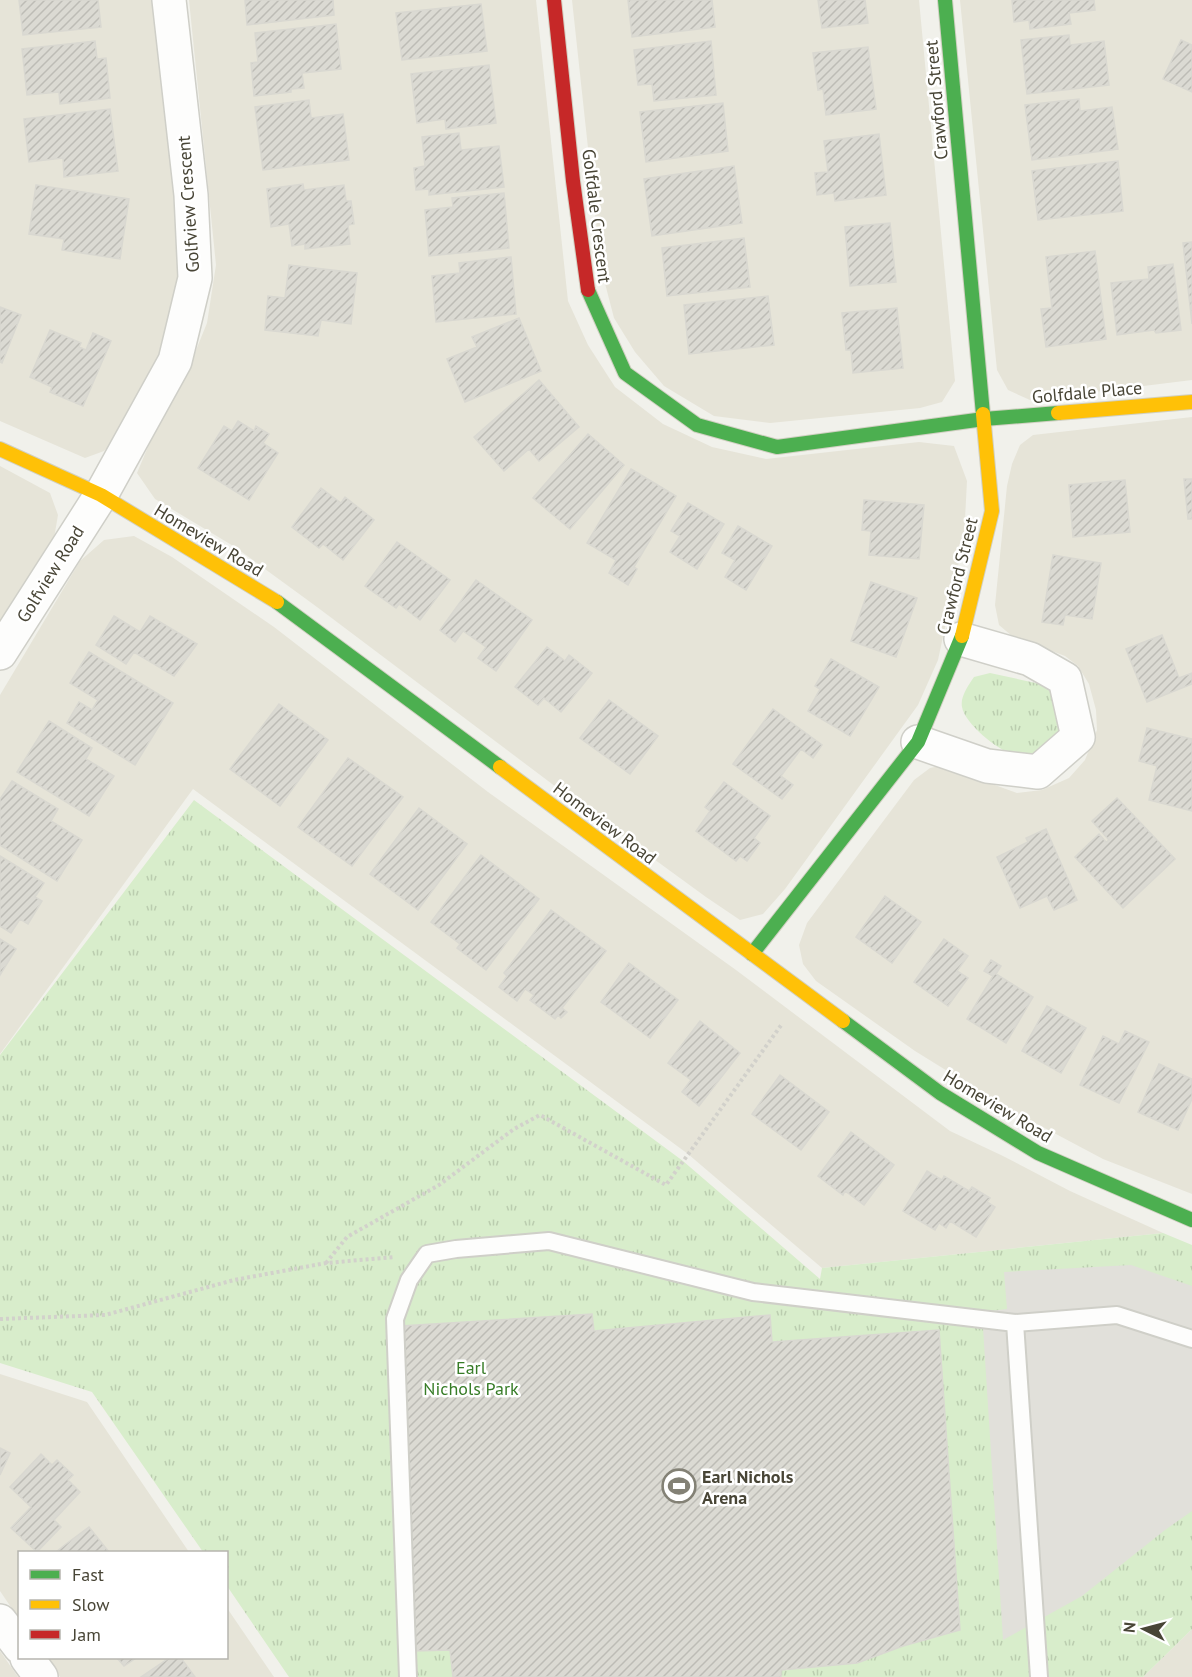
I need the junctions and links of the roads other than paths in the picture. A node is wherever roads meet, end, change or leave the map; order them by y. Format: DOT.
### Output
graph roads {
  1 [pos="169,0"];
  2 [pos="554,0"];
  3 [pos="945,0"];
  4 [pos="1192,402"];
  5 [pos="984,419"];
  6 [pos="0,449"];
  7 [pos="101,495"];
  8 [pos="961,639"];
  9 [pos="0,653"];
  10 [pos="918,742"];
  11 [pos="752,954"];
  12 [pos="1192,1220"];
  13 [pos="1015,1323"];
  14 [pos="1192,1339"];
  15 [pos="0,1621"];
  16 [pos="18,1644"];
  17 [pos="28,1659"];
  18 [pos="41,1677"];
  19 [pos="408,1677"];
  20 [pos="1039,1677"];
  1 -- 7 [label="street, Golfview Crescent"];
  2 -- 5 [label="street, Golfdale Crescent"];
  3 -- 5 [label="street, Crawford Street"];
  4 -- 5 [label="street, Golfdale Place"];
  5 -- 8 [label="street, Crawford Street"];
  6 -- 7 [label="street, Homeview Road"];
  7 -- 9 [label="street, Golfview Road"];
  7 -- 11 [label="street, Homeview Road"];
  8 -- 10 [label="street, Crawford Street"];
  8 -- 10 [label="street"];
  10 -- 11 [label="street, Crawford Street"];
  11 -- 12 [label="street, Homeview Road"];
  13 -- 14 [label="lane"];
  13 -- 19 [label="lane"];
  13 -- 20 [label="lane"];
  15 -- 16 [label="street"];
  17 -- 18 [label="street"];
}
